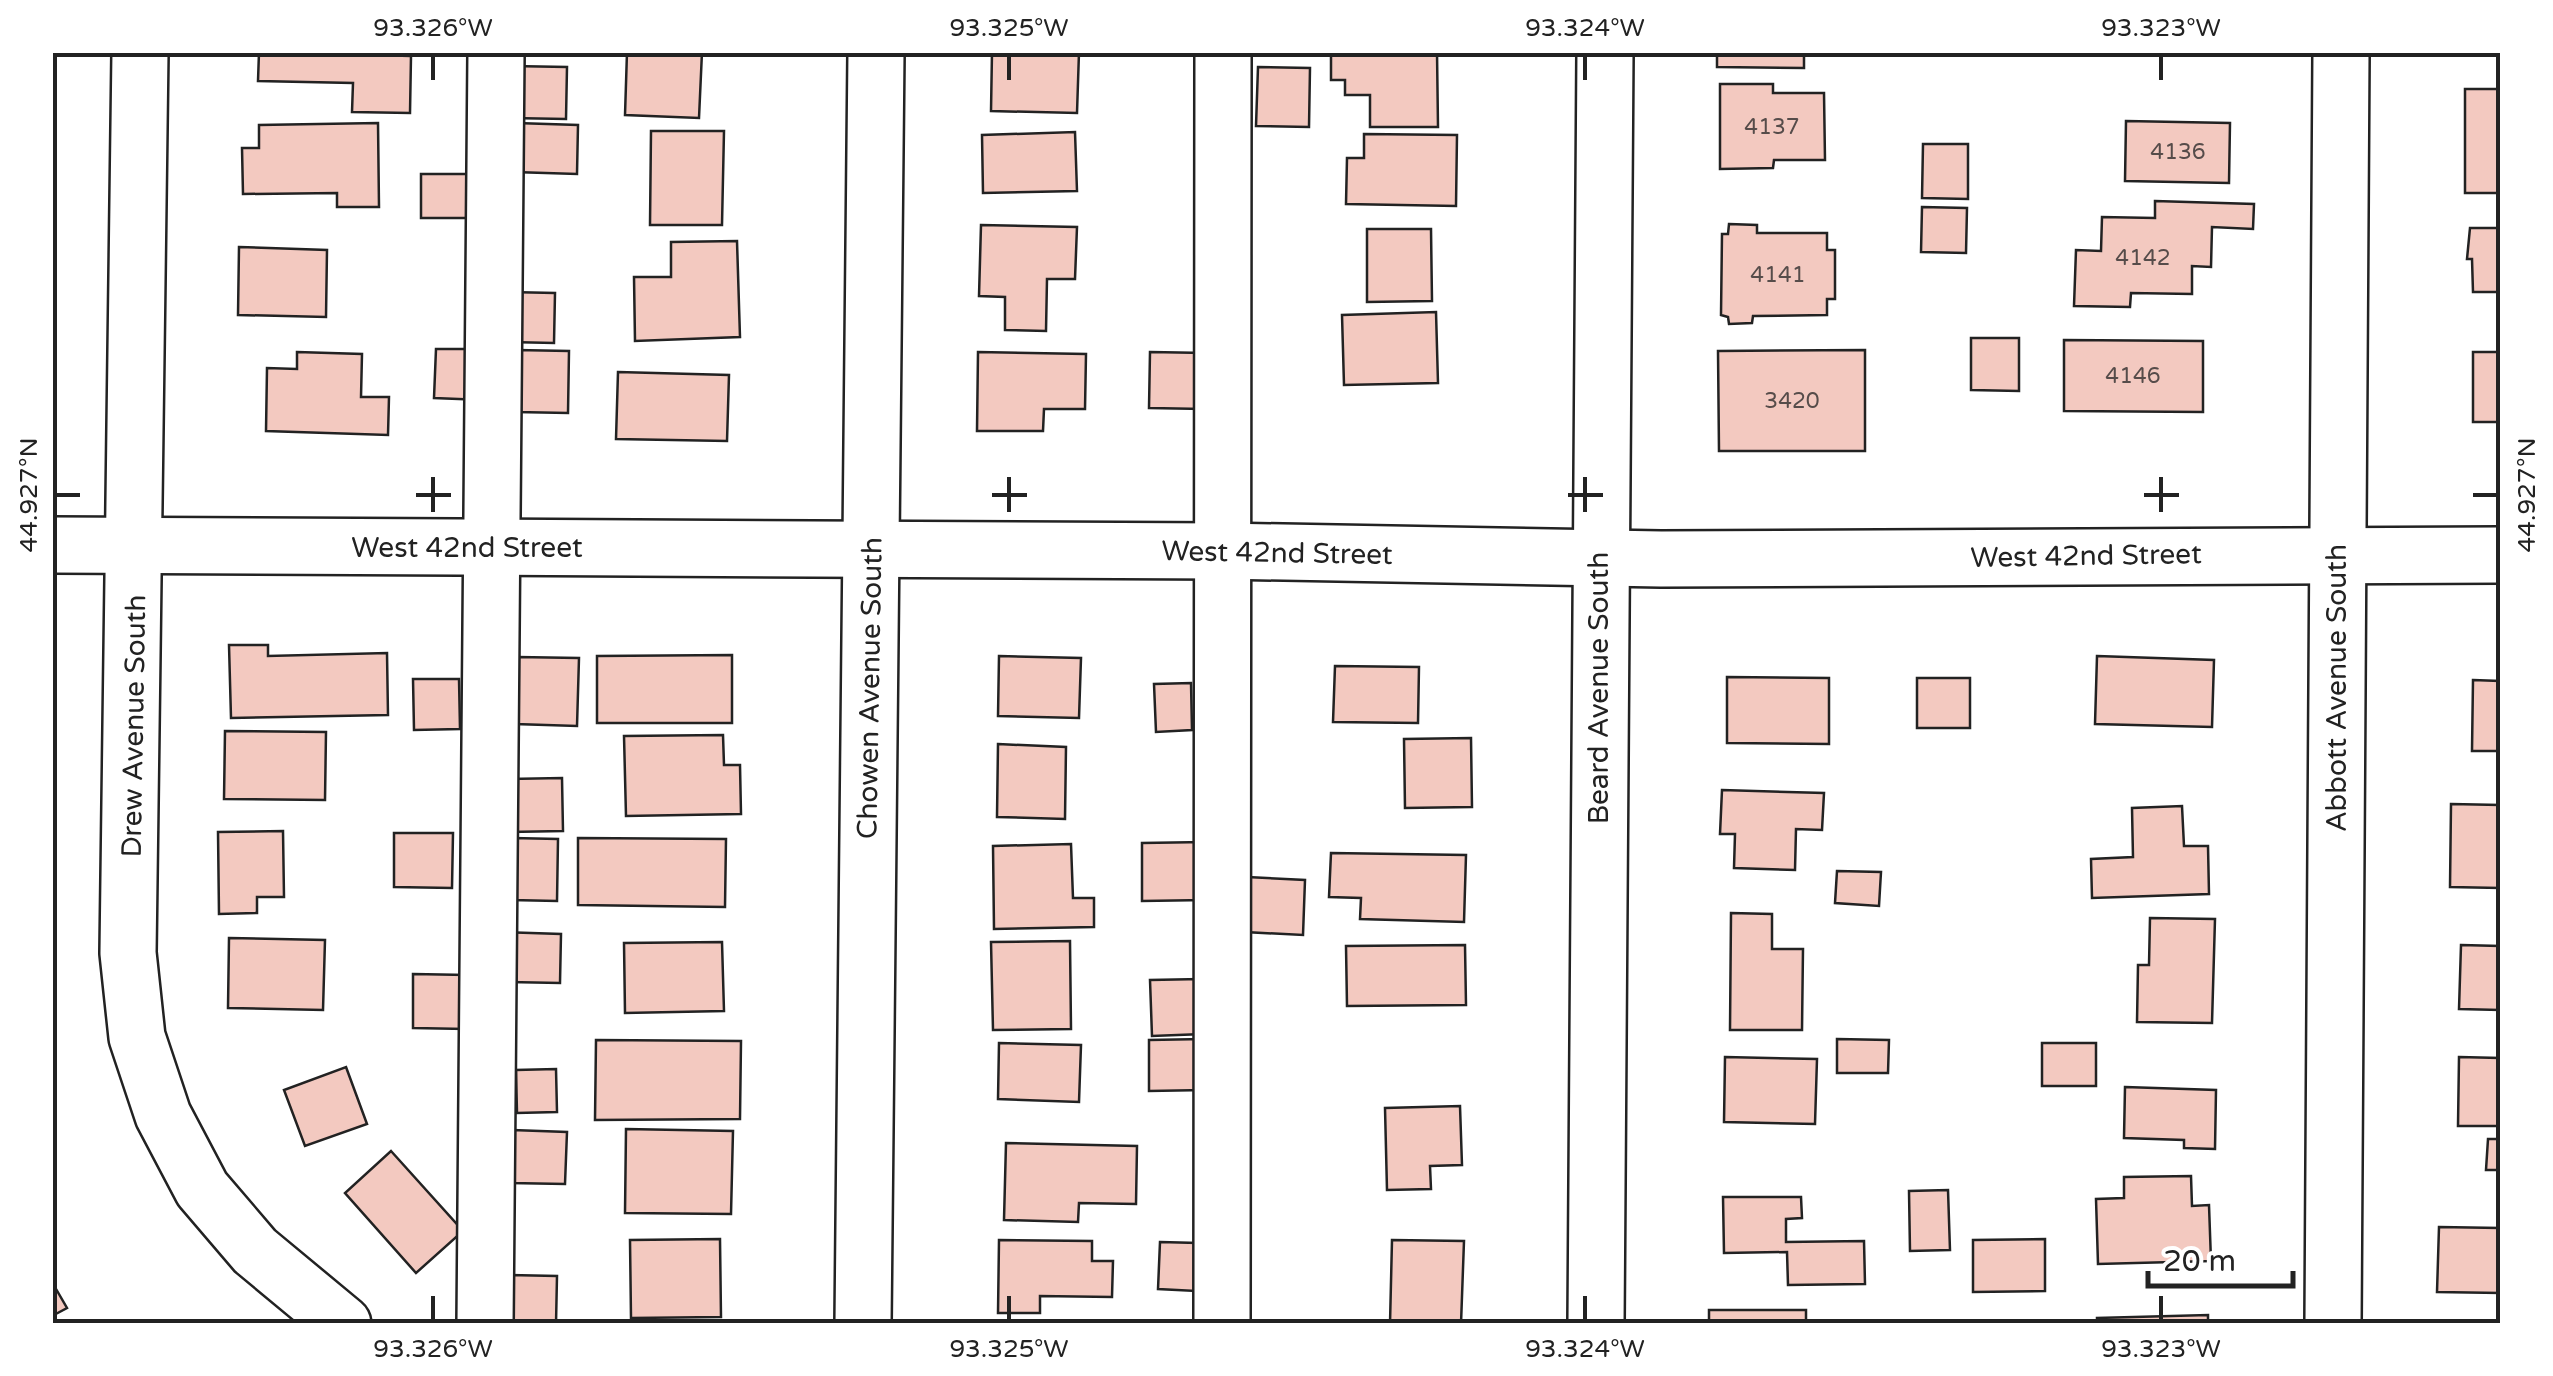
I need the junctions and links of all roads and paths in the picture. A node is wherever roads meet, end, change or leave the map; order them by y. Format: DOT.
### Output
graph roads {
  1 [pos="140,52"];
  2 [pos="496,52"];
  3 [pos="876,52"];
  4 [pos="1223,52"];
  5 [pos="1605,52"];
  6 [pos="2341,52"];
  7 [pos="52,545"];
  8 [pos="137,546"];
  9 [pos="493,549"];
  10 [pos="872,550"];
  11 [pos="1223,551"];
  12 [pos="2338,554"];
  13 [pos="2500,555"];
  14 [pos="1599,559"];
  15 [pos="343,1324"];
  16 [pos="485,1324"];
  17 [pos="862,1324"];
  18 [pos="1222,1324"];
  19 [pos="1596,1324"];
  20 [pos="2333,1324"];
  1 -- 8 [label="street, Drew Avenue South"];
  2 -- 9 [label="street"];
  3 -- 10 [label="street, Chowen Avenue South"];
  4 -- 11 [label="street"];
  5 -- 14 [label="street, Beard Avenue South"];
  6 -- 12 [label="street, Abbott Avenue South"];
  7 -- 8 [label="street, West 42nd Street"];
  8 -- 9 [label="street, West 42nd Street"];
  8 -- 15 [label="street, Drew Avenue South"];
  9 -- 10 [label="street, West 42nd Street"];
  9 -- 16 [label="street"];
  10 -- 11 [label="street, West 42nd Street"];
  10 -- 17 [label="street, Chowen Avenue South"];
  11 -- 14 [label="street, West 42nd Street"];
  11 -- 18 [label="street"];
  12 -- 13 [label="street, West 42nd Street"];
  12 -- 14 [label="street, West 42nd Street"];
  12 -- 20 [label="street, Abbott Avenue South"];
  14 -- 19 [label="street, Beard Avenue South"];
}
